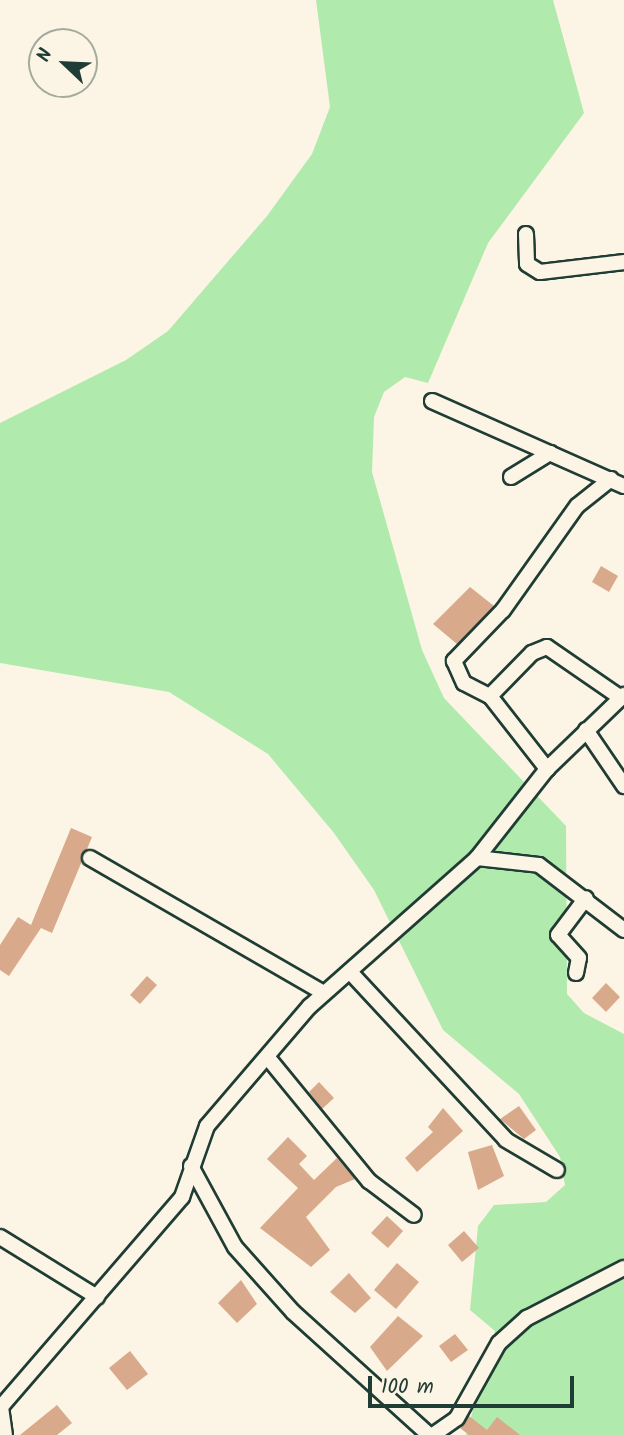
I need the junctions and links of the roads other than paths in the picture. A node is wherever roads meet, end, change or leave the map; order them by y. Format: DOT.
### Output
graph roads {
  1 [pos="526,234"];
  2 [pos="624,262"];
  3 [pos="432,401"];
  4 [pos="550,453"];
  5 [pos="511,477"];
  6 [pos="617,482"];
  7 [pos="490,696"];
  8 [pos="623,696"];
  9 [pos="586,730"];
  10 [pos="547,769"];
  11 [pos="624,786"];
  12 [pos="90,858"];
  13 [pos="477,858"];
  14 [pos="586,898"];
  15 [pos="624,930"];
  16 [pos="576,973"];
  17 [pos="352,974"];
  18 [pos="324,993"];
  19 [pos="269,1059"];
  20 [pos="191,1166"];
  21 [pos="557,1170"];
  22 [pos="414,1215"];
  23 [pos="0,1237"];
  24 [pos="624,1268"];
  25 [pos="97,1297"];
  26 [pos="1,1407"];
  27 [pos="5,1435"];
  28 [pos="431,1435"];
  1 -- 2 [label="street"];
  3 -- 4 [label="street"];
  4 -- 5 [label="street"];
  4 -- 6 [label="street"];
  6 -- 7 [label="street"];
  7 -- 8 [label="street"];
  7 -- 10 [label="street"];
  8 -- 9 [label="street"];
  9 -- 10 [label="street"];
  9 -- 11 [label="street"];
  10 -- 13 [label="street"];
  12 -- 18 [label="street"];
  13 -- 14 [label="street"];
  13 -- 17 [label="street"];
  14 -- 15 [label="street"];
  14 -- 16 [label="street"];
  17 -- 18 [label="street"];
  17 -- 21 [label="street"];
  18 -- 19 [label="street"];
  19 -- 20 [label="street"];
  19 -- 22 [label="street"];
  20 -- 25 [label="street"];
  20 -- 28 [label="street"];
  23 -- 25 [label="street"];
  24 -- 28 [label="street"];
  25 -- 26 [label="street"];
  26 -- 27 [label="street"];
}
